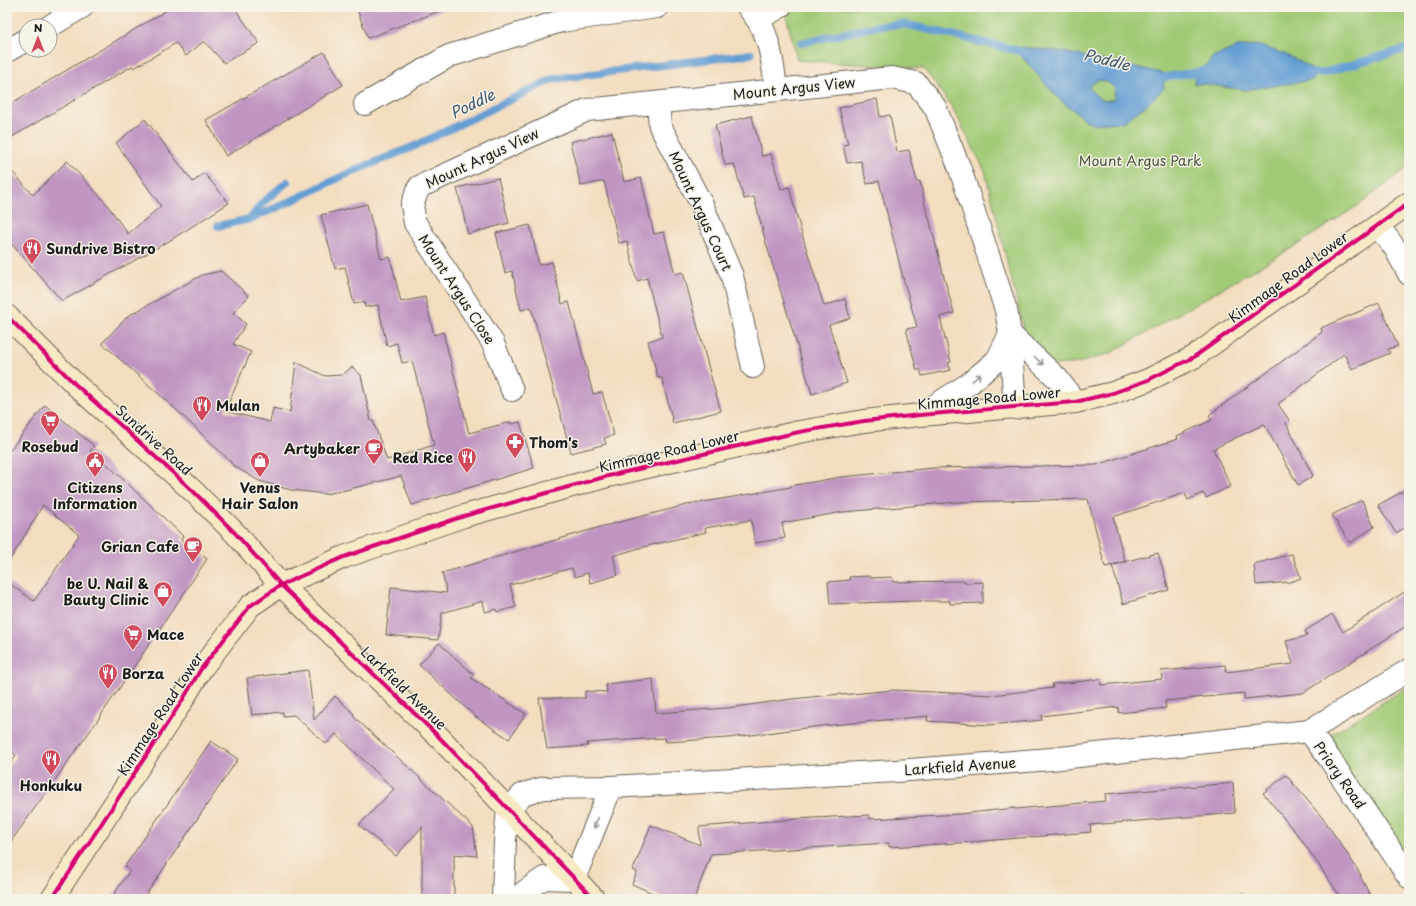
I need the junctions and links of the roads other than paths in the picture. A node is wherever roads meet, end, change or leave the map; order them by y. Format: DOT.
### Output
graph roads {
  1 [pos="82,7"];
  2 [pos="657,7"];
  3 [pos="780,7"];
  4 [pos="58,21"];
  5 [pos="757,21"];
  6 [pos="18,45"];
  7 [pos="7,51"];
  8 [pos="776,89"];
  9 [pos="658,103"];
  10 [pos="365,104"];
  11 [pos="419,187"];
  12 [pos="1409,203"];
  13 [pos="1378,226"];
  14 [pos="1409,274"];
  15 [pos="7,316"];
  16 [pos="1010,334"];
  17 [pos="753,367"];
  18 [pos="512,390"];
  19 [pos="1075,402"];
  20 [pos="1015,408"];
  21 [pos="920,415"];
  22 [pos="281,585"];
  23 [pos="1409,670"];
  24 [pos="1309,731"];
  25 [pos="611,787"];
  26 [pos="508,810"];
  27 [pos="1409,877"];
  28 [pos="574,879"];
  29 [pos="52,899"];
  30 [pos="503,899"];
  31 [pos="519,899"];
  32 [pos="594,899"];
  1 -- 4 [label="street"];
  2 -- 10 [label="street"];
  3 -- 5 [label="street"];
  5 -- 8 [label="street"];
  6 -- 7 [label="street"];
  8 -- 9 [label="street, Mount Argus View"];
  8 -- 16 [label="street, Mount Argus View"];
  9 -- 11 [label="street, Mount Argus View"];
  9 -- 17 [label="street, Mount Argus Court"];
  11 -- 18 [label="street, Mount Argus Close"];
  12 -- 13 [label="main road, Kimmage Road Lower"];
  13 -- 14 [label="street"];
  13 -- 19 [label="main road, Kimmage Road Lower"];
  15 -- 22 [label="main road, Sundrive Road"];
  16 -- 19 [label="street, Kimmage Road Lower, one-way"];
  16 -- 20 [label="street, Mount Argus View"];
  21 -- 16 [label="street, one-way"];
  19 -- 20 [label="main road, Kimmage Road Lower"];
  20 -- 21 [label="main road, Kimmage Road Lower"];
  21 -- 22 [label="main road, Kimmage Road Lower"];
  22 -- 26 [label="main road, Larkfield Avenue"];
  22 -- 29 [label="main road, Kimmage Road Lower"];
  23 -- 24 [label="street, Priory Road"];
  24 -- 25 [label="street, Larkfield Avenue"];
  24 -- 27 [label="street, Priory Road"];
  25 -- 26 [label="street, Larkfield Avenue"];
  25 -- 28 [label="street, one-way"];
  26 -- 28 [label="main road"];
  26 -- 30 [label="street"];
  28 -- 31 [label="street"];
  28 -- 32 [label="main road"];
}
